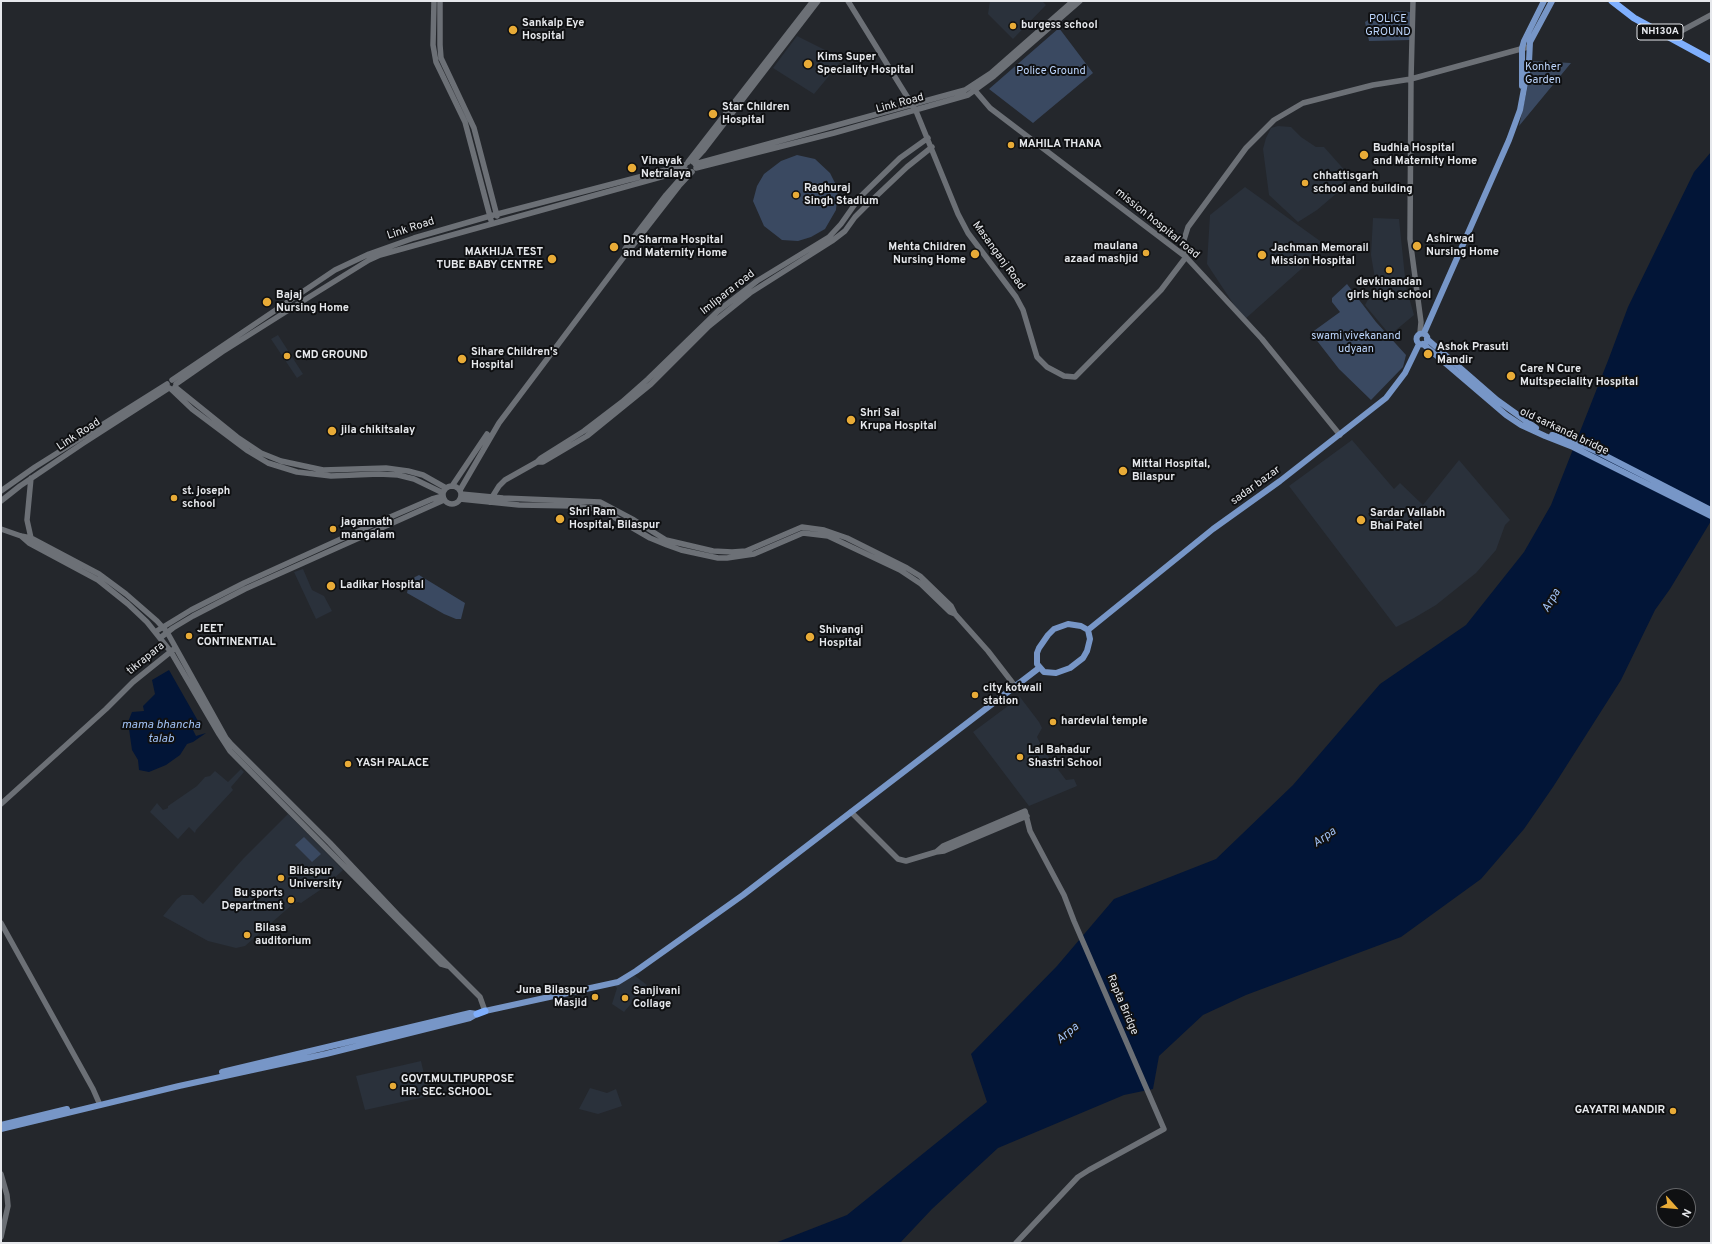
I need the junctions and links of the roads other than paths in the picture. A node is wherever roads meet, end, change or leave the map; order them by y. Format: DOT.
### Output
graph roads {
  1 [pos="434,1"];
  2 [pos="440,1"];
  3 [pos="813,1"];
  4 [pos="818,1"];
  5 [pos="848,1"];
  6 [pos="1074,1"];
  7 [pos="1080,1"];
  8 [pos="1413,1"];
  9 [pos="1544,1"];
  10 [pos="1552,1"];
  11 [pos="1612,1"];
  12 [pos="1711,15"];
  13 [pos="1670,37"];
  14 [pos="1525,47"];
  15 [pos="1711,60"];
  16 [pos="1410,79"];
  17 [pos="974,89"];
  18 [pos="914,108"];
  19 [pos="928,138"];
  20 [pos="932,147"];
  21 [pos="690,167"];
  22 [pos="493,215"];
  23 [pos="499,222"];
  24 [pos="492,224"];
  25 [pos="1186,257"];
  26 [pos="1422,333"];
  27 [pos="1423,342"];
  28 [pos="172,386"];
  29 [pos="1340,435"];
  30 [pos="1575,444"];
  31 [pos="537,462"];
  32 [pos="31,478"];
  33 [pos="1,491"];
  34 [pos="446,493"];
  35 [pos="460,494"];
  36 [pos="490,500"];
  37 [pos="1,501"];
  38 [pos="1711,510"];
  39 [pos="1711,516"];
  40 [pos="1,529"];
  41 [pos="20,536"];
  42 [pos="31,538"];
  43 [pos="162,627"];
  44 [pos="1088,630"];
  45 [pos="155,632"];
  46 [pos="167,632"];
  47 [pos="160,638"];
  48 [pos="173,650"];
  49 [pos="1039,668"];
  50 [pos="1015,686"];
  51 [pos="1,804"];
  52 [pos="851,812"];
  53 [pos="1018,817"];
  54 [pos="1028,828"];
  55 [pos="1,923"];
  56 [pos="484,1011"];
  57 [pos="477,1014"];
  58 [pos="99,1103"];
  59 [pos="1,1125"];
  60 [pos="1,1130"];
  61 [pos="1,1174"];
  62 [pos="1,1237"];
  63 [pos="1016,1243"];
  1 -- 22 [label="street"];
  2 -- 22 [label="street"];
  3 -- 21 [label="street"];
  4 -- 21 [label="street"];
  5 -- 18 [label="street, Masanganj Road"];
  6 -- 17 [label="street, Link Road"];
  7 -- 17 [label="street, Link Road"];
  8 -- 16 [label="street"];
  9 -- 14 [label="main road"];
  10 -- 14 [label="main road"];
  11 -- 13 [label="highway, NH130A"];
  12 -- 13 [label="street"];
  13 -- 15 [label="highway, NH130A"];
  14 -- 16 [label="street"];
  14 -- 26 [label="main road"];
  16 -- 25 [label="street"];
  16 -- 26 [label="street"];
  17 -- 18 [label="street, Link Road"];
  17 -- 25 [label="street, mission hospital road"];
  18 -- 19 [label="street, Masanganj Road"];
  18 -- 21 [label="street, Link Road"];
  19 -- 20 [label="street, Masanganj Road"];
  19 -- 31 [label="street, Imlipara road"];
  20 -- 25 [label="street, Masanganj Road"];
  20 -- 31 [label="street, Imlipara road"];
  21 -- 22 [label="street, Link Road"];
  21 -- 23 [label="street, Link Road"];
  21 -- 34 [label="street"];
  21 -- 35 [label="street"];
  22 -- 23 [label="street"];
  22 -- 24 [label="street"];
  22 -- 28 [label="street, Link Road"];
  23 -- 24 [label="street, Link Road"];
  24 -- 28 [label="street, Link Road"];
  25 -- 29 [label="street, mission hospital road"];
  26 -- 27 [label="main road"];
  26 -- 27 [label="main road"];
  27 -- 29 [label="main road, sadar bazar"];
  27 -- 30 [label="main road, old sarkanda bridge"];
  28 -- 32 [label="street, Link Road"];
  28 -- 33 [label="street"];
  28 -- 34 [label="street"];
  29 -- 44 [label="main road, sadar bazar"];
  30 -- 38 [label="main road"];
  30 -- 39 [label="main road, old sarkanda bridge"];
  31 -- 36 [label="street, Imlipara road"];
  32 -- 37 [label="street, Link Road"];
  32 -- 42 [label="street"];
  34 -- 35 [label="street"];
  34 -- 35 [label="street"];
  34 -- 43 [label="street"];
  34 -- 46 [label="street"];
  35 -- 36 [label="street"];
  36 -- 50 [label="street"];
  40 -- 41 [label="street"];
  41 -- 42 [label="street"];
  41 -- 45 [label="street"];
  42 -- 43 [label="street"];
  43 -- 45 [label="street"];
  43 -- 46 [label="street"];
  44 -- 49 [label="main road"];
  44 -- 49 [label="main road"];
  45 -- 47 [label="street"];
  46 -- 47 [label="street"];
  46 -- 48 [label="street"];
  47 -- 48 [label="street"];
  48 -- 51 [label="street, tikrapara"];
  48 -- 56 [label="street"];
  49 -- 50 [label="main road"];
  50 -- 52 [label="main road"];
  52 -- 53 [label="street"];
  52 -- 56 [label="main road"];
  53 -- 54 [label="street"];
  53 -- 54 [label="street"];
  54 -- 63 [label="street, Rapta Bridge"];
  55 -- 58 [label="street"];
  56 -- 57 [label="highway"];
  57 -- 58 [label="main road"];
  58 -- 59 [label="main road"];
  58 -- 60 [label="main road"];
  61 -- 62 [label="street"];
}
